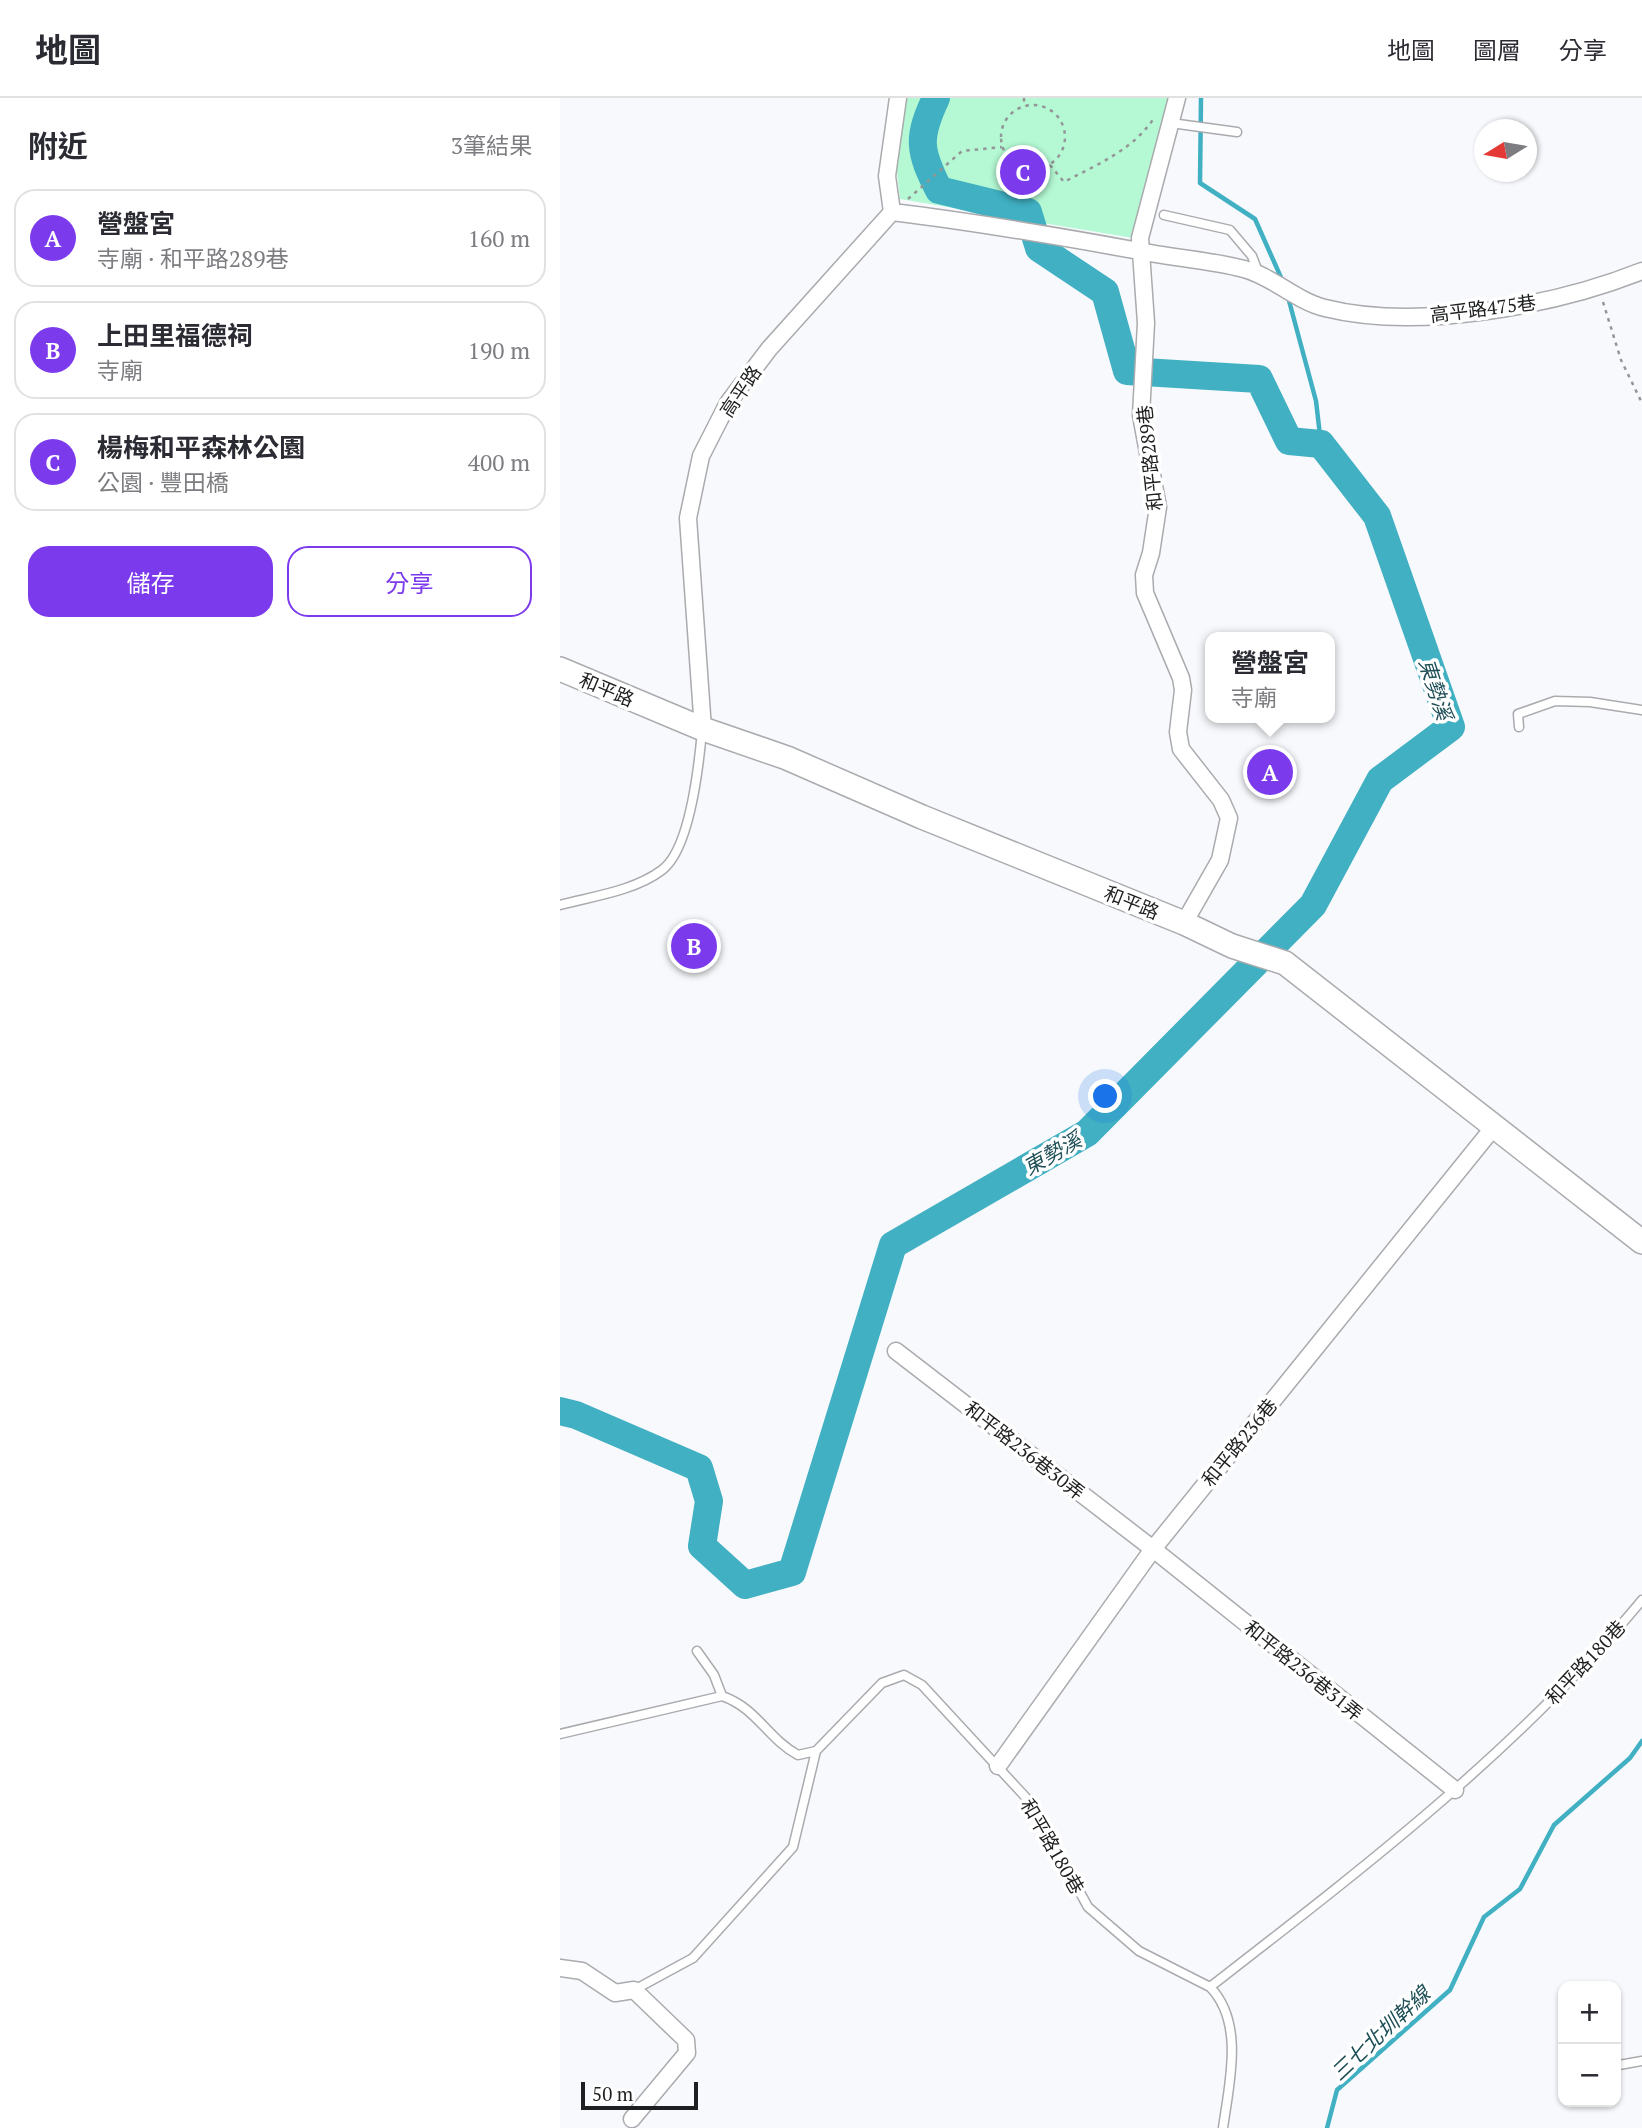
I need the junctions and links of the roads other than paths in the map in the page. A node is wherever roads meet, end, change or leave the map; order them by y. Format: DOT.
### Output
graph roads {
  1 [pos="898,98"];
  2 [pos="1177,98"];
  3 [pos="1171,123"];
  4 [pos="1237,132"];
  5 [pos="892,212"];
  6 [pos="1164,215"];
  7 [pos="1140,251"];
  8 [pos="1642,271"];
  9 [pos="1260,278"];
  10 [pos="560,669"];
  11 [pos="1642,710"];
  12 [pos="1519,727"];
  13 [pos="703,729"];
  14 [pos="560,905"];
  15 [pos="1184,923"];
  16 [pos="1493,1129"];
  17 [pos="1642,1242"];
  18 [pos="896,1351"];
  19 [pos="1153,1549"];
  20 [pos="1642,1600"];
  21 [pos="697,1651"];
  22 [pos="722,1696"];
  23 [pos="560,1734"];
  24 [pos="816,1751"];
  25 [pos="998,1766"];
  26 [pos="1455,1790"];
  27 [pos="560,1968"];
  28 [pos="1210,1987"];
  29 [pos="634,1990"];
  30 [pos="1642,2061"];
  31 [pos="1621,2065"];
  32 [pos="632,2119"];
  33 [pos="1223,2128"];
  1 -- 5 [label="street"];
  2 -- 3 [label="street, 和平路289巷"];
  3 -- 4 [label="lane"];
  3 -- 7 [label="street, 和平路289巷"];
  5 -- 7 [label="street"];
  5 -- 13 [label="street, 高平路"];
  6 -- 9 [label="lane"];
  7 -- 9 [label="street"];
  7 -- 15 [label="street, 和平路289巷"];
  8 -- 9 [label="street, 高平路475巷"];
  10 -- 13 [label="street, 和平路"];
  11 -- 12 [label="lane"];
  13 -- 14 [label="lane"];
  13 -- 15 [label="street, 和平路"];
  15 -- 16 [label="street, 和平路"];
  16 -- 17 [label="street, 和平路"];
  16 -- 19 [label="street, 和平路236巷"];
  18 -- 19 [label="street, 和平路236巷30弄"];
  19 -- 25 [label="street, 和平路236巷"];
  19 -- 26 [label="street, 和平路236巷31弄"];
  20 -- 26 [label="lane, 和平路180巷"];
  21 -- 22 [label="lane"];
  22 -- 23 [label="lane"];
  22 -- 24 [label="lane"];
  24 -- 25 [label="lane, 和平路180巷"];
  24 -- 29 [label="lane"];
  25 -- 28 [label="lane, 和平路180巷"];
  26 -- 28 [label="lane, 和平路180巷"];
  27 -- 29 [label="street"];
  28 -- 33 [label="lane"];
  29 -- 32 [label="street"];
  30 -- 31 [label="lane"];
}
